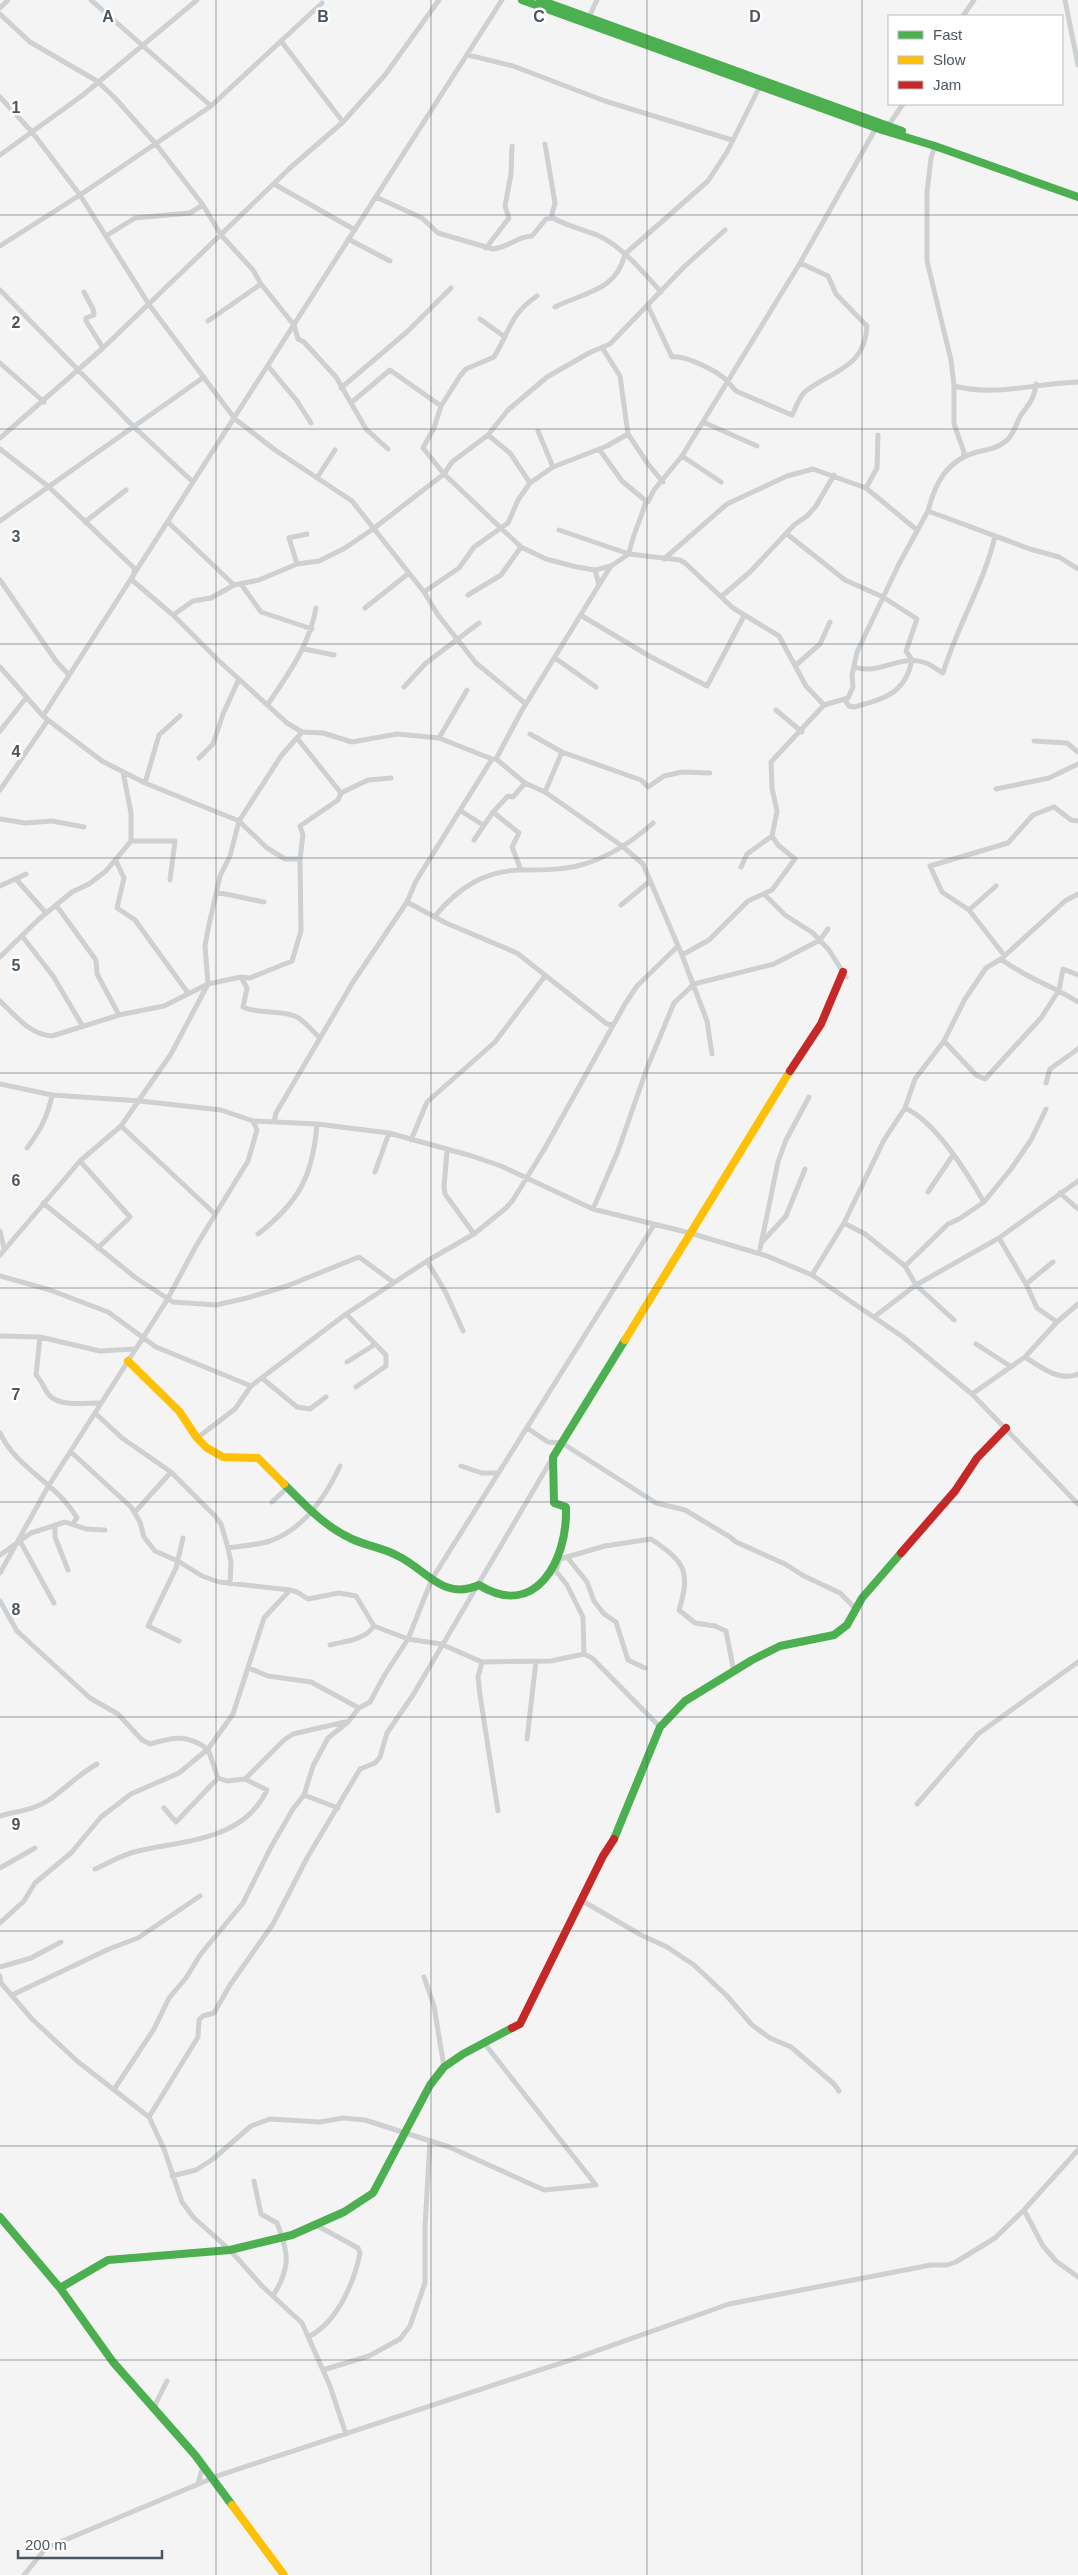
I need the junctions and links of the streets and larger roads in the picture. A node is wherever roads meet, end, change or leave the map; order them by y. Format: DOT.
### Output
graph roads {
  1 [pos="8,0"];
  2 [pos="91,0"];
  3 [pos="197,0"];
  4 [pos="439,0"];
  5 [pos="502,0"];
  6 [pos="522,0"];
  7 [pos="540,0"];
  8 [pos="597,0"];
  9 [pos="974,0"];
  10 [pos="1065,0"];
  11 [pos="322,3"];
  12 [pos="0,8"];
  13 [pos="0,14"];
  14 [pos="964,15"];
  15 [pos="589,17"];
  16 [pos="281,41"];
  17 [pos="142,44"];
  18 [pos="468,56"];
  19 [pos="1078,65"];
  20 [pos="97,81"];
  21 [pos="760,86"];
  22 [pos="0,97"];
  23 [pos="902,105"];
  24 [pos="211,106"];
  25 [pos="838,110"];
  26 [pos="342,122"];
  27 [pos="888,126"];
  28 [pos="876,128"];
  29 [pos="32,132"];
  30 [pos="732,140"];
  31 [pos="155,143"];
  32 [pos="545,144"];
  33 [pos="512,146"];
  34 [pos="935,146"];
  35 [pos="0,155"];
  36 [pos="274,184"];
  37 [pos="1078,193"];
  38 [pos="80,195"];
  39 [pos="376,197"];
  40 [pos="1078,197"];
  41 [pos="203,205"];
  42 [pos="551,218"];
  43 [pos="355,230"];
  44 [pos="725,230"];
  45 [pos="221,235"];
  46 [pos="106,236"];
  47 [pos="348,239"];
  48 [pos="0,246"];
  49 [pos="486,248"];
  50 [pos="625,254"];
  51 [pos="390,261"];
  52 [pos="800,263"];
  53 [pos="261,284"];
  54 [pos="451,288"];
  55 [pos="0,290"];
  56 [pos="84,292"];
  57 [pos="661,292"];
  58 [pos="537,296"];
  59 [pos="150,306"];
  60 [pos="648,306"];
  61 [pos="555,307"];
  62 [pos="480,319"];
  63 [pos="208,321"];
  64 [pos="294,325"];
  65 [pos="505,337"];
  66 [pos="103,348"];
  67 [pos="603,349"];
  68 [pos="0,363"];
  69 [pos="268,366"];
  70 [pos="80,370"];
  71 [pos="204,377"];
  72 [pos="727,380"];
  73 [pos="1078,382"];
  74 [pos="1036,384"];
  75 [pos="954,386"];
  76 [pos="341,388"];
  77 [pos="44,402"];
  78 [pos="352,402"];
  79 [pos="441,406"];
  80 [pos="235,418"];
  81 [pos="703,422"];
  82 [pos="311,423"];
  83 [pos="134,427"];
  84 [pos="538,431"];
  85 [pos="628,434"];
  86 [pos="878,435"];
  87 [pos="488,436"];
  88 [pos="0,438"];
  89 [pos="757,446"];
  90 [pos="0,449"];
  91 [pos="388,449"];
  92 [pos="600,449"];
  93 [pos="335,450"];
  94 [pos="682,456"];
  95 [pos="963,457"];
  96 [pos="553,467"];
  97 [pos="444,474"];
  98 [pos="834,475"];
  99 [pos="317,478"];
  100 [pos="193,482"];
  101 [pos="663,482"];
  102 [pos="721,482"];
  103 [pos="530,483"];
  104 [pos="49,487"];
  105 [pos="866,488"];
  106 [pos="126,490"];
  107 [pos="646,501"];
  108 [pos="928,511"];
  109 [pos="0,520"];
  110 [pos="85,522"];
  111 [pos="168,522"];
  112 [pos="499,528"];
  113 [pos="373,529"];
  114 [pos="559,530"];
  115 [pos="917,530"];
  116 [pos="306,534"];
  117 [pos="787,534"];
  118 [pos="995,536"];
  119 [pos="521,547"];
  120 [pos="629,554"];
  121 [pos="664,559"];
  122 [pos="298,564"];
  123 [pos="611,566"];
  124 [pos="1078,569"];
  125 [pos="595,570"];
  126 [pos="409,573"];
  127 [pos="0,580"];
  128 [pos="132,580"];
  129 [pos="241,584"];
  130 [pos="234,585"];
  131 [pos="599,585"];
  132 [pos="424,592"];
  133 [pos="468,595"];
  134 [pos="722,596"];
  135 [pos="882,597"];
  136 [pos="316,608"];
  137 [pos="365,608"];
  138 [pos="173,615"];
  139 [pos="582,616"];
  140 [pos="744,616"];
  141 [pos="830,622"];
  142 [pos="479,624"];
  143 [pos="312,628"];
  144 [pos="457,640"];
  145 [pos="304,650"];
  146 [pos="334,656"];
  147 [pos="555,658"];
  148 [pos="912,660"];
  149 [pos="796,665"];
  150 [pos="0,667"];
  151 [pos="855,667"];
  152 [pos="69,676"];
  153 [pos="239,679"];
  154 [pos="404,687"];
  155 [pos="596,687"];
  156 [pos="467,690"];
  157 [pos="26,698"];
  158 [pos="519,700"];
  159 [pos="845,700"];
  160 [pos="268,704"];
  161 [pos="526,704"];
  162 [pos="824,705"];
  163 [pos="776,710"];
  164 [pos="521,712"];
  165 [pos="180,716"];
  166 [pos="46,718"];
  167 [pos="0,731"];
  168 [pos="302,732"];
  169 [pos="802,732"];
  170 [pos="530,734"];
  171 [pos="297,738"];
  172 [pos="439,738"];
  173 [pos="1034,741"];
  174 [pos="562,752"];
  175 [pos="1078,752"];
  176 [pos="199,758"];
  177 [pos="494,759"];
  178 [pos="1078,764"];
  179 [pos="123,772"];
  180 [pos="710,773"];
  181 [pos="391,778"];
  182 [pos="145,783"];
  183 [pos="524,783"];
  184 [pos="996,788"];
  185 [pos="0,790"];
  186 [pos="341,792"];
  187 [pos="545,792"];
  188 [pos="461,811"];
  189 [pos="493,812"];
  190 [pos="0,819"];
  191 [pos="1078,820"];
  192 [pos="239,821"];
  193 [pos="653,823"];
  194 [pos="483,824"];
  195 [pos="84,827"];
  196 [pos="772,836"];
  197 [pos="131,840"];
  198 [pos="474,840"];
  199 [pos="622,846"];
  200 [pos="300,859"];
  201 [pos="116,861"];
  202 [pos="741,867"];
  203 [pos="521,870"];
  204 [pos="26,874"];
  205 [pos="16,879"];
  206 [pos="170,880"];
  207 [pos="649,882"];
  208 [pos="0,886"];
  209 [pos="996,886"];
  210 [pos="216,892"];
  211 [pos="1078,894"];
  212 [pos="765,895"];
  213 [pos="264,902"];
  214 [pos="407,902"];
  215 [pos="56,905"];
  216 [pos="621,905"];
  217 [pos="969,910"];
  218 [pos="46,913"];
  219 [pos="435,916"];
  220 [pos="828,929"];
  221 [pos="22,936"];
  222 [pos="820,940"];
  223 [pos="678,946"];
  224 [pos="682,955"];
  225 [pos="0,957"];
  226 [pos="1002,957"];
  227 [pos="844,975"];
  228 [pos="1078,975"];
  229 [pos="545,976"];
  230 [pos="241,977"];
  231 [pos="208,984"];
  232 [pos="694,984"];
  233 [pos="1059,990"];
  234 [pos="188,993"];
  235 [pos="0,1001"];
  236 [pos="1078,1002"];
  237 [pos="120,1015"];
  238 [pos="82,1025"];
  239 [pos="613,1025"];
  240 [pos="320,1038"];
  241 [pos="944,1041"];
  242 [pos="1078,1049"];
  243 [pos="712,1054"];
  244 [pos="1046,1083"];
  245 [pos="0,1084"];
  246 [pos="52,1095"];
  247 [pos="809,1097"];
  248 [pos="140,1101"];
  249 [pos="905,1108"];
  250 [pos="1046,1109"];
  251 [pos="253,1121"];
  252 [pos="274,1122"];
  253 [pos="317,1124"];
  254 [pos="121,1126"];
  255 [pos="389,1133"];
  256 [pos="412,1140"];
  257 [pos="27,1148"];
  258 [pos="447,1151"];
  259 [pos="953,1155"];
  260 [pos="80,1162"];
  261 [pos="805,1169"];
  262 [pos="375,1172"];
  263 [pos="526,1180"];
  264 [pos="1078,1180"];
  265 [pos="928,1192"];
  266 [pos="1060,1193"];
  267 [pos="984,1202"];
  268 [pos="43,1203"];
  269 [pos="593,1209"];
  270 [pos="1078,1209"];
  271 [pos="215,1214"];
  272 [pos="844,1223"];
  273 [pos="654,1225"];
  274 [pos="0,1231"];
  275 [pos="690,1233"];
  276 [pos="258,1234"];
  277 [pos="474,1234"];
  278 [pos="999,1238"];
  279 [pos="760,1246"];
  280 [pos="4,1248"];
  281 [pos="98,1248"];
  282 [pos="746,1249"];
  283 [pos="0,1255"];
  284 [pos="767,1256"];
  285 [pos="427,1261"];
  286 [pos="1053,1262"];
  287 [pos="905,1266"];
  288 [pos="812,1275"];
  289 [pos="0,1276"];
  290 [pos="393,1282"];
  291 [pos="1026,1284"];
  292 [pos="916,1285"];
  293 [pos="167,1300"];
  294 [pos="1078,1304"];
  295 [pos="346,1314"];
  296 [pos="874,1317"];
  297 [pos="954,1320"];
  298 [pos="1057,1322"];
  299 [pos="463,1331"];
  300 [pos="0,1336"];
  301 [pos="40,1337"];
  302 [pos="142,1337"];
  303 [pos="976,1344"];
  304 [pos="374,1345"];
  305 [pos="134,1350"];
  306 [pos="1025,1357"];
  307 [pos="128,1361"];
  308 [pos="347,1362"];
  309 [pos="1010,1366"];
  310 [pos="1078,1374"];
  311 [pos="262,1378"];
  312 [pos="251,1386"];
  313 [pos="356,1387"];
  314 [pos="972,1394"];
  315 [pos="326,1397"];
  316 [pos="99,1404"];
  317 [pos="96,1413"];
  318 [pos="527,1428"];
  319 [pos="1006,1428"];
  320 [pos="0,1433"];
  321 [pos="197,1438"];
  322 [pos="562,1444"];
  323 [pos="71,1452"];
  324 [pos="553,1457"];
  325 [pos="340,1466"];
  326 [pos="461,1466"];
  327 [pos="171,1472"];
  328 [pos="498,1473"];
  329 [pos="49,1485"];
  330 [pos="288,1487"];
  331 [pos="272,1502"];
  332 [pos="1078,1502"];
  333 [pos="312,1510"];
  334 [pos="134,1512"];
  335 [pos="73,1523"];
  336 [pos="55,1525"];
  337 [pos="105,1530"];
  338 [pos="183,1538"];
  339 [pos="20,1540"];
  340 [pos="228,1548"];
  341 [pos="0,1555"];
  342 [pos="564,1558"];
  343 [pos="178,1560"];
  344 [pos="68,1570"];
  345 [pos="0,1573"];
  346 [pos="432,1579"];
  347 [pos="230,1584"];
  348 [pos="478,1585"];
  349 [pos="290,1590"];
  350 [pos="0,1601"];
  351 [pos="54,1602"];
  352 [pos="856,1609"];
  353 [pos="374,1626"];
  354 [pos="408,1640"];
  355 [pos="179,1641"];
  356 [pos="441,1644"];
  357 [pos="330,1645"];
  358 [pos="584,1654"];
  359 [pos="536,1661"];
  360 [pos="482,1662"];
  361 [pos="1078,1662"];
  362 [pos="248,1668"];
  363 [pos="645,1668"];
  364 [pos="734,1672"];
  365 [pos="360,1708"];
  366 [pos="348,1722"];
  367 [pos="660,1727"];
  368 [pos="527,1739"];
  369 [pos="208,1749"];
  370 [pos="97,1764"];
  371 [pos="218,1778"];
  372 [pos="245,1780"];
  373 [pos="304,1795"];
  374 [pos="918,1804"];
  375 [pos="164,1808"];
  376 [pos="338,1808"];
  377 [pos="498,1810"];
  378 [pos="0,1816"];
  379 [pos="35,1848"];
  380 [pos="0,1868"];
  381 [pos="95,1869"];
  382 [pos="200,1896"];
  383 [pos="581,1900"];
  384 [pos="0,1923"];
  385 [pos="61,1942"];
  386 [pos="0,1967"];
  387 [pos="0,1976"];
  388 [pos="424,1977"];
  389 [pos="12,1995"];
  390 [pos="484,2043"];
  391 [pos="444,2067"];
  392 [pos="115,2088"];
  393 [pos="839,2091"];
  394 [pos="148,2117"];
  395 [pos="405,2134"];
  396 [pos="430,2141"];
  397 [pos="1078,2150"];
  398 [pos="172,2176"];
  399 [pos="254,2181"];
  400 [pos="1024,2210"];
  401 [pos="0,2217"];
  402 [pos="316,2225"];
  403 [pos="283,2237"];
  404 [pos="230,2250"];
  405 [pos="1078,2277"];
  406 [pos="60,2288"];
  407 [pos="273,2296"];
  408 [pos="308,2337"];
  409 [pos="323,2370"];
  410 [pos="167,2381"];
  411 [pos="155,2412"];
  412 [pos="346,2434"];
  413 [pos="203,2466"];
  414 [pos="211,2479"];
  415 [pos="198,2484"];
  416 [pos="24,2575"];
  417 [pos="284,2575"];
  1 -- 12 [label="street"];
  2 -- 17 [label="street"];
  3 -- 17 [label="street"];
  4 -- 26 [label="street"];
  5 -- 18 [label="street"];
  6 -- 21 [label="street"];
  7 -- 15 [label="street"];
  8 -- 15 [label="street"];
  9 -- 14 [label="street"];
  10 -- 19 [label="street"];
  11 -- 16 [label="street"];
  13 -- 20 [label="street"];
  15 -- 25 [label="street"];
  16 -- 24 [label="street"];
  16 -- 26 [label="street"];
  17 -- 20 [label="street"];
  17 -- 24 [label="street"];
  18 -- 30 [label="street"];
  18 -- 39 [label="street"];
  20 -- 29 [label="street"];
  20 -- 31 [label="street"];
  21 -- 25 [label="street"];
  21 -- 30 [label="street"];
  22 -- 29 [label="street"];
  23 -- 27 [label="street"];
  24 -- 31 [label="street"];
  25 -- 27 [label="street"];
  25 -- 28 [label="street"];
  26 -- 36 [label="street"];
  27 -- 37 [label="street"];
  28 -- 34 [label="street"];
  28 -- 52 [label="street"];
  29 -- 35 [label="street"];
  29 -- 38 [label="street"];
  30 -- 50 [label="street"];
  31 -- 38 [label="street"];
  31 -- 41 [label="street"];
  32 -- 42 [label="street"];
  33 -- 49 [label="street"];
  34 -- 40 [label="street"];
  34 -- 75 [label="street"];
  36 -- 43 [label="street"];
  36 -- 45 [label="street"];
  38 -- 46 [label="street"];
  38 -- 48 [label="street"];
  39 -- 43 [label="street"];
  39 -- 49 [label="street"];
  41 -- 45 [label="street"];
  41 -- 46 [label="street"];
  42 -- 49 [label="street"];
  42 -- 50 [label="street"];
  43 -- 47 [label="street"];
  44 -- 57 [label="street"];
  45 -- 53 [label="street"];
  45 -- 59 [label="street"];
  46 -- 59 [label="street"];
  47 -- 51 [label="street"];
  47 -- 64 [label="street"];
  50 -- 57 [label="street"];
  50 -- 61 [label="street"];
  52 -- 72 [label="street"];
  52 -- 72 [label="street"];
  53 -- 63 [label="street"];
  53 -- 64 [label="street"];
  54 -- 76 [label="street"];
  55 -- 70 [label="street"];
  56 -- 66 [label="street"];
  57 -- 60 [label="street"];
  58 -- 65 [label="street"];
  59 -- 66 [label="street"];
  59 -- 71 [label="street"];
  60 -- 67 [label="street"];
  60 -- 72 [label="street"];
  62 -- 65 [label="street"];
  64 -- 69 [label="street"];
  64 -- 76 [label="street"];
  65 -- 79 [label="street"];
  66 -- 70 [label="street"];
  67 -- 85 [label="street"];
  67 -- 87 [label="street"];
  68 -- 77 [label="street"];
  69 -- 80 [label="street"];
  69 -- 82 [label="street"];
  70 -- 77 [label="street"];
  70 -- 83 [label="street"];
  71 -- 80 [label="street"];
  71 -- 83 [label="street"];
  72 -- 81 [label="street"];
  73 -- 74 [label="street"];
  74 -- 75 [label="street"];
  74 -- 95 [label="street"];
  75 -- 95 [label="street"];
  76 -- 78 [label="street"];
  77 -- 88 [label="street"];
  78 -- 79 [label="street"];
  78 -- 91 [label="street"];
  79 -- 97 [label="street"];
  80 -- 99 [label="street"];
  80 -- 100 [label="street"];
  81 -- 89 [label="street"];
  81 -- 94 [label="street"];
  83 -- 100 [label="street"];
  83 -- 104 [label="street"];
  84 -- 96 [label="street"];
  85 -- 92 [label="street"];
  85 -- 101 [label="street"];
  86 -- 105 [label="street"];
  87 -- 97 [label="street"];
  87 -- 103 [label="street"];
  90 -- 104 [label="street"];
  92 -- 96 [label="street"];
  92 -- 107 [label="street"];
  93 -- 99 [label="street"];
  94 -- 101 [label="street"];
  94 -- 102 [label="street"];
  95 -- 108 [label="street"];
  96 -- 103 [label="street"];
  97 -- 112 [label="street"];
  97 -- 113 [label="street"];
  98 -- 105 [label="street"];
  98 -- 117 [label="street"];
  98 -- 121 [label="street"];
  99 -- 113 [label="street"];
  100 -- 111 [label="street"];
  101 -- 107 [label="street"];
  103 -- 112 [label="street"];
  104 -- 109 [label="street"];
  104 -- 110 [label="street"];
  105 -- 115 [label="street"];
  106 -- 110 [label="street"];
  107 -- 120 [label="street"];
  108 -- 115 [label="street"];
  108 -- 118 [label="street"];
  110 -- 128 [label="street"];
  111 -- 128 [label="street"];
  111 -- 130 [label="street"];
  112 -- 119 [label="street"];
  112 -- 132 [label="street"];
  113 -- 122 [label="street"];
  113 -- 126 [label="street"];
  114 -- 120 [label="street"];
  115 -- 135 [label="street"];
  116 -- 122 [label="street"];
  117 -- 134 [label="street"];
  117 -- 135 [label="street"];
  118 -- 124 [label="street"];
  118 -- 148 [label="street"];
  119 -- 125 [label="street"];
  119 -- 133 [label="street"];
  120 -- 121 [label="street"];
  120 -- 123 [label="street"];
  121 -- 134 [label="street"];
  122 -- 129 [label="street"];
  123 -- 125 [label="street"];
  123 -- 131 [label="street"];
  125 -- 131 [label="street"];
  126 -- 132 [label="street"];
  126 -- 137 [label="street"];
  127 -- 152 [label="street"];
  128 -- 138 [label="street"];
  128 -- 152 [label="street"];
  129 -- 130 [label="street"];
  129 -- 143 [label="street"];
  130 -- 138 [label="street"];
  131 -- 139 [label="street"];
  132 -- 144 [label="street"];
  134 -- 140 [label="street"];
  135 -- 148 [label="street"];
  135 -- 151 [label="street"];
  136 -- 143 [label="street"];
  138 -- 153 [label="street"];
  139 -- 140 [label="street"];
  139 -- 147 [label="street"];
  140 -- 149 [label="street"];
  141 -- 149 [label="street"];
  142 -- 144 [label="street"];
  143 -- 145 [label="street"];
  144 -- 154 [label="street"];
  144 -- 158 [label="street"];
  145 -- 146 [label="street"];
  145 -- 160 [label="street"];
  147 -- 155 [label="street"];
  147 -- 161 [label="street"];
  148 -- 151 [label="street"];
  148 -- 159 [label="street"];
  149 -- 162 [label="street"];
  150 -- 157 [label="street"];
  151 -- 159 [label="street"];
  152 -- 166 [label="street"];
  153 -- 160 [label="street"];
  153 -- 176 [label="street"];
  156 -- 172 [label="street"];
  157 -- 166 [label="street"];
  157 -- 167 [label="street"];
  158 -- 161 [label="street"];
  158 -- 164 [label="street"];
  159 -- 162 [label="street"];
  160 -- 168 [label="street"];
  161 -- 164 [label="street"];
  162 -- 169 [label="street"];
  163 -- 169 [label="street"];
  164 -- 177 [label="street"];
  165 -- 182 [label="street"];
  166 -- 179 [label="street"];
  166 -- 185 [label="street"];
  168 -- 171 [label="street"];
  168 -- 172 [label="street"];
  169 -- 196 [label="street"];
  170 -- 174 [label="street"];
  171 -- 186 [label="street"];
  171 -- 192 [label="street"];
  172 -- 177 [label="street"];
  173 -- 175 [label="street"];
  174 -- 180 [label="street"];
  174 -- 187 [label="street"];
  177 -- 183 [label="street"];
  177 -- 188 [label="street"];
  178 -- 184 [label="street"];
  179 -- 182 [label="street"];
  179 -- 197 [label="street"];
  181 -- 186 [label="street"];
  182 -- 192 [label="street"];
  183 -- 187 [label="street"];
  183 -- 189 [label="street"];
  186 -- 200 [label="street"];
  187 -- 199 [label="street"];
  188 -- 194 [label="street"];
  188 -- 214 [label="street"];
  189 -- 194 [label="street"];
  189 -- 203 [label="street"];
  190 -- 195 [label="street"];
  191 -- 217 [label="street"];
  192 -- 200 [label="street"];
  192 -- 210 [label="street"];
  193 -- 199 [label="street"];
  194 -- 198 [label="street"];
  196 -- 202 [label="street"];
  196 -- 212 [label="street"];
  197 -- 201 [label="street"];
  197 -- 206 [label="street"];
  199 -- 203 [label="street"];
  199 -- 207 [label="street"];
  200 -- 230 [label="street"];
  201 -- 215 [label="street"];
  201 -- 234 [label="street"];
  203 -- 219 [label="street"];
  204 -- 205 [label="street"];
  205 -- 208 [label="street"];
  205 -- 218 [label="street"];
  207 -- 216 [label="street"];
  207 -- 223 [label="street"];
  209 -- 217 [label="street"];
  210 -- 213 [label="street"];
  210 -- 231 [label="street"];
  211 -- 226 [label="street"];
  212 -- 222 [label="street"];
  212 -- 224 [label="street"];
  214 -- 219 [label="street"];
  214 -- 240 [label="street"];
  215 -- 218 [label="street"];
  215 -- 237 [label="street"];
  217 -- 226 [label="street"];
  218 -- 221 [label="street"];
  219 -- 229 [label="street"];
  220 -- 222 [label="street"];
  221 -- 225 [label="street"];
  221 -- 238 [label="street"];
  222 -- 227 [label="street"];
  222 -- 232 [label="street"];
  223 -- 224 [label="street"];
  223 -- 239 [label="street"];
  224 -- 232 [label="street"];
  226 -- 233 [label="street"];
  226 -- 241 [label="street"];
  227 -- 275 [label="street"];
  228 -- 233 [label="street"];
  229 -- 239 [label="street"];
  229 -- 256 [label="street"];
  230 -- 231 [label="street"];
  230 -- 240 [label="street"];
  231 -- 234 [label="street"];
  231 -- 248 [label="street"];
  232 -- 243 [label="street"];
  232 -- 269 [label="street"];
  233 -- 236 [label="street"];
  233 -- 241 [label="street"];
  234 -- 237 [label="street"];
  235 -- 238 [label="street"];
  237 -- 238 [label="street"];
  239 -- 263 [label="street"];
  240 -- 252 [label="street"];
  241 -- 249 [label="street"];
  242 -- 244 [label="street"];
  245 -- 246 [label="street"];
  246 -- 248 [label="street"];
  246 -- 257 [label="street"];
  247 -- 279 [label="street"];
  248 -- 251 [label="street"];
  248 -- 254 [label="street"];
  249 -- 259 [label="street"];
  249 -- 272 [label="street"];
  250 -- 267 [label="street"];
  251 -- 252 [label="street"];
  251 -- 271 [label="street"];
  252 -- 253 [label="street"];
  253 -- 255 [label="street"];
  253 -- 276 [label="street"];
  254 -- 260 [label="street"];
  254 -- 271 [label="street"];
  255 -- 256 [label="street"];
  255 -- 262 [label="street"];
  256 -- 258 [label="street"];
  258 -- 263 [label="street"];
  258 -- 277 [label="street"];
  259 -- 265 [label="street"];
  259 -- 267 [label="street"];
  260 -- 268 [label="street"];
  260 -- 281 [label="street"];
  261 -- 279 [label="street"];
  263 -- 269 [label="street"];
  263 -- 277 [label="street"];
  264 -- 266 [label="street"];
  266 -- 270 [label="street"];
  266 -- 278 [label="street"];
  267 -- 287 [label="street"];
  268 -- 280 [label="street"];
  268 -- 281 [label="street"];
  269 -- 273 [label="street"];
  271 -- 293 [label="street"];
  272 -- 287 [label="street"];
  272 -- 288 [label="street"];
  273 -- 275 [label="street"];
  273 -- 318 [label="street"];
  274 -- 280 [label="street"];
  275 -- 282 [label="street"];
  275 -- 322 [label="street"];
  277 -- 285 [label="street"];
  278 -- 291 [label="street"];
  278 -- 292 [label="street"];
  279 -- 282 [label="street"];
  279 -- 284 [label="street"];
  280 -- 283 [label="street"];
  281 -- 293 [label="street"];
  282 -- 284 [label="street"];
  284 -- 288 [label="street"];
  285 -- 290 [label="street"];
  285 -- 299 [label="street"];
  286 -- 291 [label="street"];
  287 -- 292 [label="street"];
  288 -- 296 [label="street"];
  289 -- 302 [label="street"];
  290 -- 293 [label="street"];
  290 -- 295 [label="street"];
  291 -- 298 [label="street"];
  292 -- 296 [label="street"];
  292 -- 297 [label="street"];
  293 -- 302 [label="street"];
  294 -- 298 [label="street"];
  295 -- 304 [label="street"];
  295 -- 311 [label="street"];
  296 -- 314 [label="street"];
  298 -- 306 [label="street"];
  300 -- 301 [label="street"];
  301 -- 305 [label="street"];
  301 -- 316 [label="street"];
  302 -- 305 [label="street"];
  302 -- 312 [label="street"];
  303 -- 309 [label="street"];
  304 -- 308 [label="street"];
  304 -- 313 [label="street"];
  305 -- 307 [label="street"];
  306 -- 309 [label="street"];
  306 -- 310 [label="street"];
  307 -- 316 [label="street"];
  307 -- 321 [label="street"];
  309 -- 314 [label="street"];
  311 -- 312 [label="street"];
  311 -- 315 [label="street"];
  312 -- 321 [label="street"];
  314 -- 319 [label="street"];
  316 -- 317 [label="street"];
  317 -- 323 [label="street"];
  317 -- 327 [label="street"];
  318 -- 322 [label="street"];
  318 -- 328 [label="street"];
  319 -- 332 [label="street"];
  319 -- 352 [label="street"];
  320 -- 329 [label="street"];
  321 -- 330 [label="street"];
  322 -- 324 [label="street"];
  322 -- 352 [label="street"];
  323 -- 329 [label="street"];
  323 -- 334 [label="street"];
  324 -- 342 [label="street"];
  324 -- 348 [label="street"];
  325 -- 333 [label="street"];
  326 -- 328 [label="street"];
  327 -- 334 [label="street"];
  327 -- 340 [label="street"];
  328 -- 346 [label="street"];
  329 -- 335 [label="street"];
  329 -- 339 [label="street"];
  330 -- 331 [label="street"];
  330 -- 333 [label="street"];
  333 -- 340 [label="street"];
  333 -- 346 [label="street"];
  334 -- 343 [label="street"];
  335 -- 336 [label="street"];
  335 -- 337 [label="street"];
  336 -- 339 [label="street"];
  336 -- 344 [label="street"];
  338 -- 343 [label="street"];
  339 -- 341 [label="street"];
  339 -- 345 [label="street"];
  339 -- 351 [label="street"];
  340 -- 347 [label="street"];
  342 -- 348 [label="street"];
  342 -- 358 [label="street"];
  342 -- 363 [label="street"];
  342 -- 364 [label="street"];
  343 -- 347 [label="street"];
  343 -- 355 [label="street"];
  346 -- 348 [label="street"];
  346 -- 354 [label="street"];
  347 -- 349 [label="street"];
  348 -- 356 [label="street"];
  349 -- 353 [label="street"];
  349 -- 362 [label="street"];
  350 -- 369 [label="street"];
  352 -- 364 [label="street"];
  353 -- 354 [label="street"];
  353 -- 357 [label="street"];
  354 -- 356 [label="street"];
  354 -- 365 [label="street"];
  356 -- 360 [label="street"];
  356 -- 376 [label="street"];
  358 -- 359 [label="street"];
  358 -- 367 [label="street"];
  359 -- 360 [label="street"];
  359 -- 368 [label="street"];
  360 -- 377 [label="street"];
  361 -- 374 [label="street"];
  362 -- 365 [label="street"];
  362 -- 369 [label="street"];
  364 -- 367 [label="street"];
  365 -- 366 [label="street"];
  366 -- 372 [label="street"];
  366 -- 373 [label="street"];
  367 -- 383 [label="street"];
  369 -- 371 [label="street"];
  369 -- 384 [label="street"];
  370 -- 378 [label="street"];
  371 -- 372 [label="street"];
  371 -- 375 [label="street"];
  372 -- 381 [label="street"];
  373 -- 376 [label="street"];
  373 -- 392 [label="street"];
  376 -- 394 [label="street"];
  379 -- 380 [label="street"];
  382 -- 389 [label="street"];
  383 -- 390 [label="street"];
  383 -- 393 [label="street"];
  385 -- 386 [label="street"];
  387 -- 389 [label="street"];
  388 -- 391 [label="street"];
  389 -- 392 [label="street"];
  390 -- 391 [label="street"];
  390 -- 396 [label="street"];
  391 -- 395 [label="street"];
  392 -- 394 [label="street"];
  394 -- 398 [label="street"];
  395 -- 396 [label="street"];
  395 -- 398 [label="street"];
  395 -- 402 [label="street"];
  396 -- 409 [label="street"];
  397 -- 400 [label="street"];
  398 -- 404 [label="street"];
  399 -- 403 [label="street"];
  400 -- 405 [label="street"];
  400 -- 412 [label="street"];
  401 -- 406 [label="street"];
  402 -- 403 [label="street"];
  402 -- 408 [label="street"];
  403 -- 404 [label="street"];
  403 -- 407 [label="street"];
  404 -- 406 [label="street"];
  404 -- 407 [label="street"];
  406 -- 411 [label="street"];
  407 -- 408 [label="street"];
  408 -- 409 [label="street"];
  409 -- 412 [label="street"];
  410 -- 411 [label="street"];
  411 -- 413 [label="street"];
  412 -- 414 [label="street"];
  413 -- 414 [label="street"];
  413 -- 415 [label="street"];
  414 -- 415 [label="street"];
  414 -- 417 [label="street"];
  415 -- 416 [label="street"];
}
